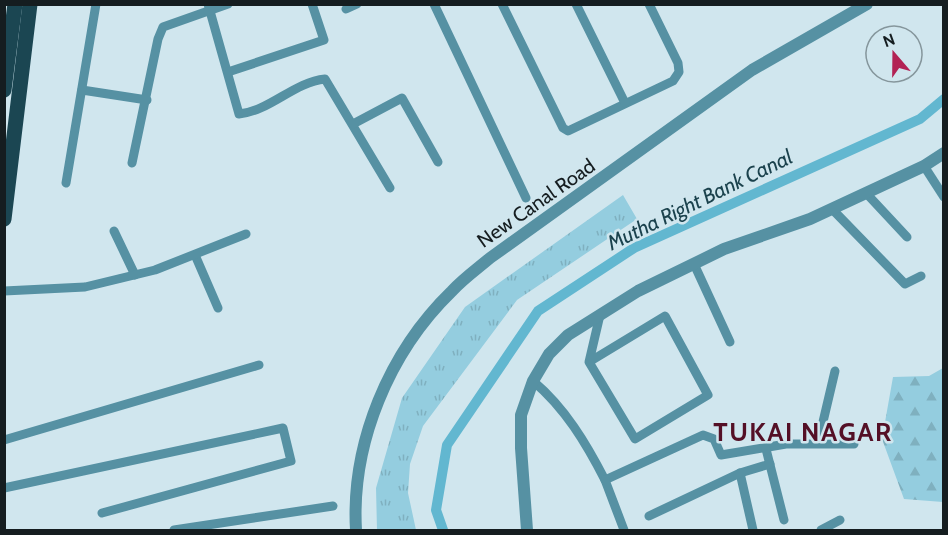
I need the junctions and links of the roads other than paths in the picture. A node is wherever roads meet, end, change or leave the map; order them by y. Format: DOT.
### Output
graph roads {
  1 [pos="10,4"];
  2 [pos="15,4"];
  3 [pos="30,4"];
  4 [pos="96,4"];
  5 [pos="228,4"];
  6 [pos="312,4"];
  7 [pos="357,4"];
  8 [pos="434,4"];
  9 [pos="502,4"];
  10 [pos="576,4"];
  11 [pos="649,4"];
  12 [pos="867,4"];
  13 [pos="209,7"];
  14 [pos="346,9"];
  15 [pos="4,49"];
  16 [pos="228,72"];
  17 [pos="4,90"];
  18 [pos="82,90"];
  19 [pos="147,100"];
  20 [pos="625,104"];
  21 [pos="354,124"];
  22 [pos="944,153"];
  23 [pos="438,162"];
  24 [pos="132,163"];
  25 [pos="924,166"];
  26 [pos="66,183"];
  27 [pos="390,188"];
  28 [pos="866,193"];
  29 [pos="944,197"];
  30 [pos="526,198"];
  31 [pos="832,209"];
  32 [pos="4,219"];
  33 [pos="114,231"];
  34 [pos="246,234"];
  35 [pos="907,237"];
  36 [pos="195,255"];
  37 [pos="694,264"];
  38 [pos="135,275"];
  39 [pos="921,276"];
  40 [pos="4,291"];
  41 [pos="218,308"];
  42 [pos="600,315"];
  43 [pos="730,342"];
  44 [pos="589,362"];
  45 [pos="259,365"];
  46 [pos="835,371"];
  47 [pos="533,381"];
  48 [pos="4,440"];
  49 [pos="818,443"];
  50 [pos="854,444"];
  51 [pos="766,449"];
  52 [pos="770,464"];
  53 [pos="741,473"];
  54 [pos="605,480"];
  55 [pos="4,488"];
  56 [pos="333,506"];
  57 [pos="102,513"];
  58 [pos="649,516"];
  59 [pos="784,520"];
  60 [pos="840,520"];
  61 [pos="174,531"];
  62 [pos="356,531"];
  63 [pos="527,531"];
  64 [pos="624,531"];
  65 [pos="753,531"];
  66 [pos="821,531"];
  1 -- 15 [label="main road"];
  2 -- 17 [label="main road"];
  3 -- 32 [label="main road"];
  4 -- 18 [label="street"];
  5 -- 13 [label="street"];
  6 -- 16 [label="street"];
  7 -- 14 [label="street"];
  8 -- 30 [label="street"];
  9 -- 20 [label="street"];
  10 -- 20 [label="street"];
  11 -- 20 [label="street"];
  12 -- 62 [label="street, New Canal Road"];
  13 -- 16 [label="street"];
  13 -- 19 [label="street"];
  16 -- 21 [label="street"];
  18 -- 19 [label="street"];
  18 -- 26 [label="street"];
  19 -- 24 [label="street"];
  21 -- 23 [label="street"];
  21 -- 27 [label="street"];
  22 -- 25 [label="street"];
  25 -- 28 [label="street"];
  25 -- 29 [label="street"];
  28 -- 31 [label="street"];
  28 -- 35 [label="street"];
  31 -- 37 [label="street"];
  31 -- 39 [label="street"];
  33 -- 38 [label="street"];
  34 -- 36 [label="street"];
  36 -- 38 [label="street"];
  36 -- 41 [label="street"];
  37 -- 42 [label="street"];
  37 -- 43 [label="street"];
  38 -- 40 [label="street"];
  42 -- 44 [label="street"];
  42 -- 47 [label="street"];
  44 -- 44 [label="street"];
  45 -- 48 [label="street"];
  46 -- 49 [label="street"];
  47 -- 54 [label="street"];
  47 -- 63 [label="street"];
  49 -- 50 [label="street"];
  49 -- 51 [label="street"];
  51 -- 52 [label="street"];
  51 -- 54 [label="street"];
  52 -- 53 [label="street"];
  52 -- 59 [label="street"];
  53 -- 58 [label="street"];
  53 -- 65 [label="street"];
  54 -- 64 [label="street"];
  55 -- 57 [label="street"];
  56 -- 61 [label="street"];
  60 -- 66 [label="street"];
}
